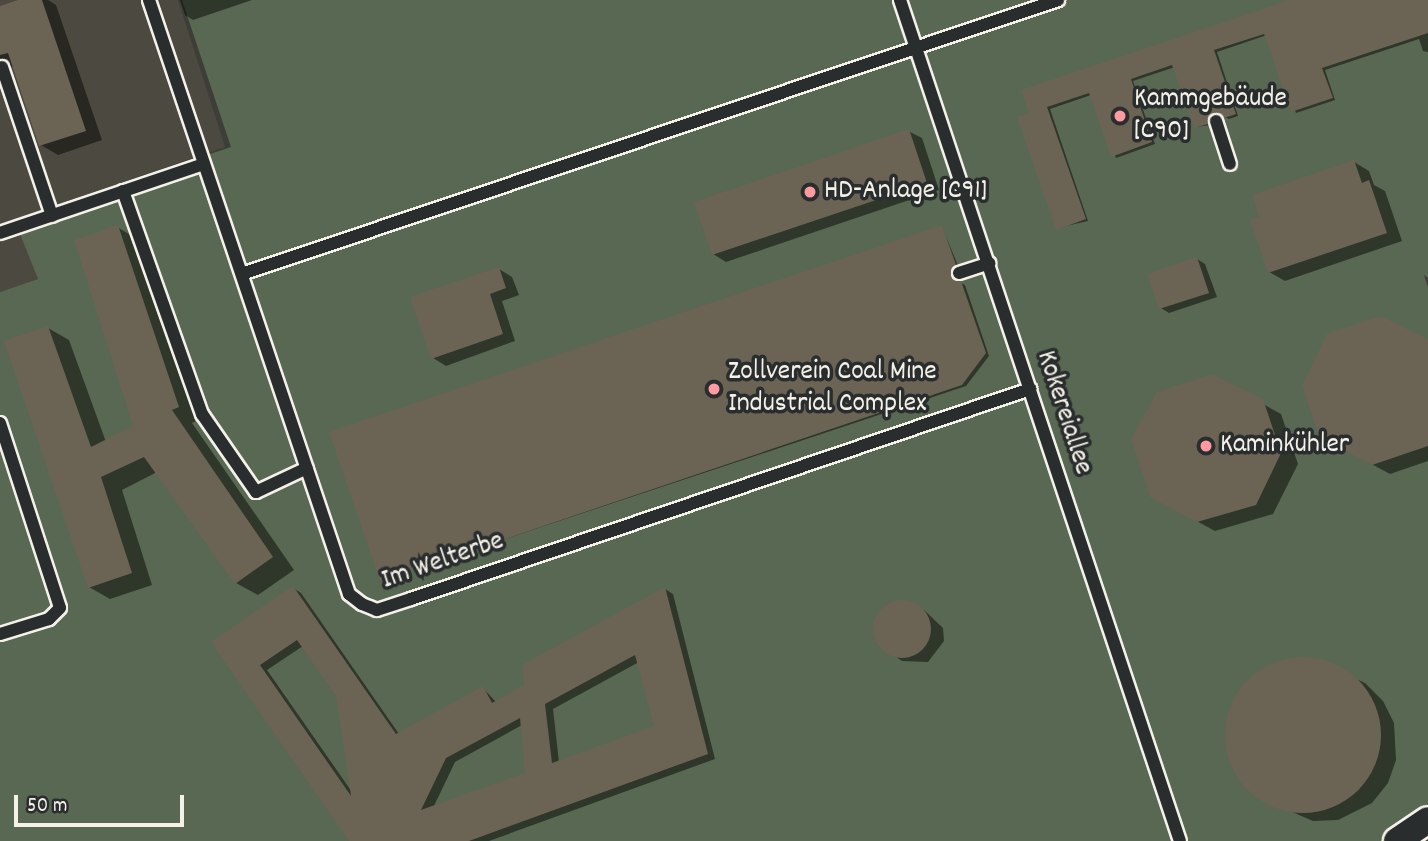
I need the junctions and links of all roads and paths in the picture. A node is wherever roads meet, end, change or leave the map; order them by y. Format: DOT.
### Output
graph roads {
  1 [pos="149,0"];
  2 [pos="900,0"];
  3 [pos="1058,0"];
  4 [pos="916,48"];
  5 [pos="2,67"];
  6 [pos="1216,121"];
  7 [pos="204,164"];
  8 [pos="1230,164"];
  9 [pos="123,191"];
  10 [pos="52,216"];
  11 [pos="0,233"];
  12 [pos="989,263"];
  13 [pos="958,273"];
  14 [pos="242,274"];
  15 [pos="1030,389"];
  16 [pos="0,423"];
  17 [pos="307,468"];
  18 [pos="0,634"];
  19 [pos="1428,820"];
  20 [pos="1180,841"];
  21 [pos="1397,841"];
  1 -- 7 [label="lane, Im Welterbe"];
  2 -- 4 [label="lane, Kokereiallee"];
  3 -- 4 [label="lane"];
  4 -- 12 [label="lane, Kokereiallee"];
  4 -- 14 [label="lane"];
  5 -- 10 [label="lane"];
  6 -- 8 [label="lane"];
  7 -- 9 [label="lane"];
  7 -- 14 [label="lane, Im Welterbe"];
  9 -- 10 [label="lane"];
  9 -- 17 [label="lane"];
  10 -- 11 [label="lane"];
  12 -- 13 [label="lane"];
  12 -- 15 [label="lane, Kokereiallee"];
  14 -- 17 [label="lane, Im Welterbe"];
  15 -- 17 [label="lane, Im Welterbe"];
  15 -- 20 [label="lane, Kokereiallee"];
  16 -- 18 [label="lane"];
  19 -- 21 [label="street"];
}
